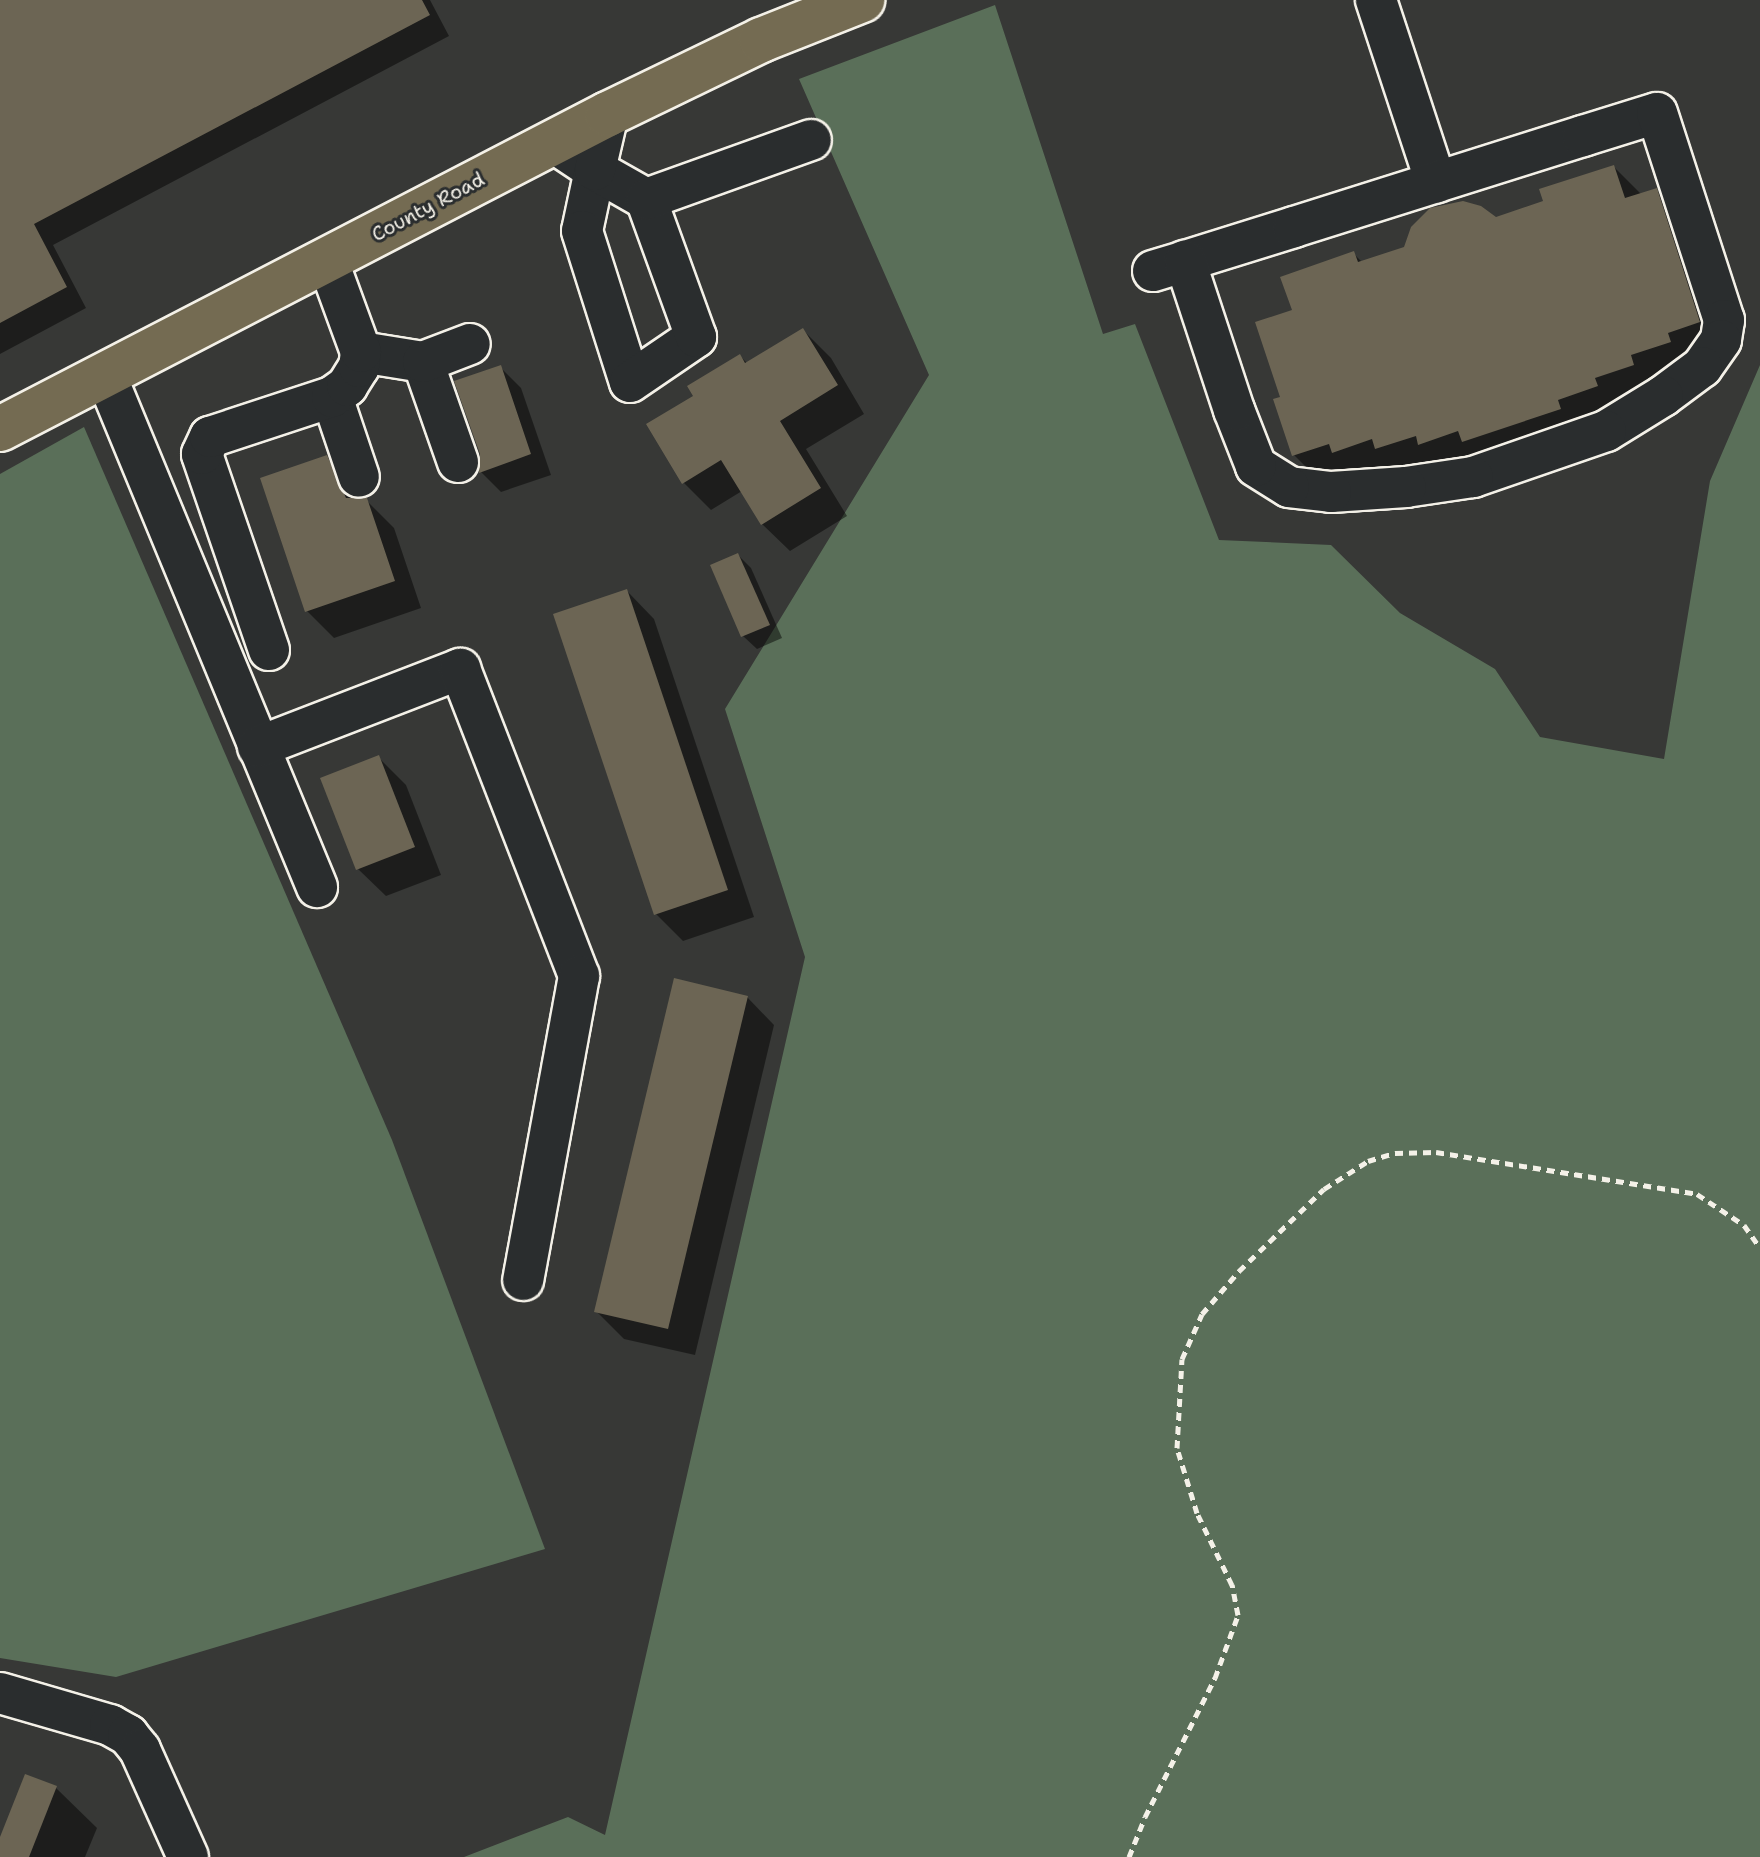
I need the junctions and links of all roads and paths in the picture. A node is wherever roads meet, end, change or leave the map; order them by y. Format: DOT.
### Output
graph roads {
  1 [pos="862,0"];
  2 [pos="1376,0"];
  3 [pos="608,114"];
  4 [pos="811,140"];
  5 [pos="553,142"];
  6 [pos="595,170"];
  7 [pos="1436,182"];
  8 [pos="646,199"];
  9 [pos="328,262"];
  10 [pos="470,344"];
  11 [pos="361,352"];
  12 [pos="423,362"];
  13 [pos="106,376"];
  14 [pos="332,397"];
  15 [pos="0,429"];
  16 [pos="458,462"];
  17 [pos="359,477"];
  18 [pos="269,650"];
  19 [pos="258,747"];
  20 [pos="317,887"];
  21 [pos="1760,1248"];
  22 [pos="523,1280"];
  23 [pos="0,1693"];
  24 [pos="188,1857"];
  25 [pos="1129,1857"];
  1 -- 3 [label="main road, County Road"];
  2 -- 7 [label="lane"];
  3 -- 5 [label="main road, County Road"];
  3 -- 6 [label="lane"];
  4 -- 8 [label="lane"];
  5 -- 6 [label="lane"];
  5 -- 9 [label="main road, County Road"];
  6 -- 8 [label="lane"];
  6 -- 8 [label="lane"];
  7 -- 7 [label="lane"];
  9 -- 11 [label="lane"];
  9 -- 13 [label="main road, County Road"];
  10 -- 12 [label="lane"];
  11 -- 12 [label="lane"];
  11 -- 14 [label="lane"];
  12 -- 16 [label="lane"];
  13 -- 15 [label="main road, County Road"];
  13 -- 19 [label="lane"];
  14 -- 17 [label="lane"];
  14 -- 18 [label="lane"];
  19 -- 20 [label="lane"];
  19 -- 22 [label="lane"];
  21 -- 25 [label="path"];
  23 -- 24 [label="lane"];
}
